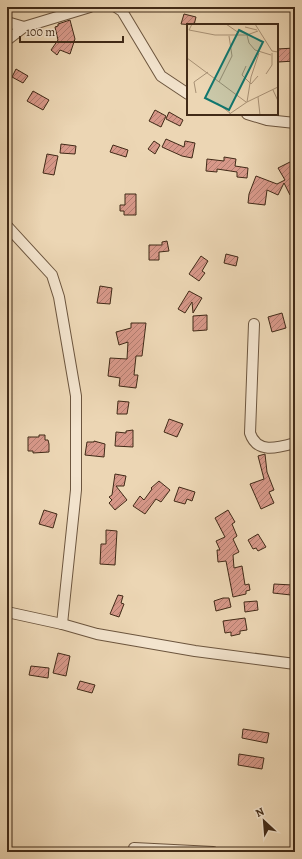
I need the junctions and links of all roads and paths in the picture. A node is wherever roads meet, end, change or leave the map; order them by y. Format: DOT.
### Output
graph roads {
  1 [pos="90,7"];
  2 [pos="116,7"];
  3 [pos="7,22"];
  4 [pos="24,26"];
  5 [pos="7,40"];
  6 [pos="187,93"];
  7 [pos="250,115"];
  8 [pos="295,123"];
  9 [pos="7,226"];
  10 [pos="254,324"];
  11 [pos="295,443"];
  12 [pos="7,612"];
  13 [pos="62,624"];
  14 [pos="295,664"];
  15 [pos="134,848"];
  16 [pos="213,852"];
  1 -- 4 [label="street"];
  2 -- 6 [label="street"];
  3 -- 4 [label="street"];
  4 -- 5 [label="street"];
  7 -- 8 [label="street"];
  9 -- 13 [label="street"];
  10 -- 11 [label="street"];
  12 -- 13 [label="street"];
  13 -- 14 [label="street"];
  15 -- 16 [label="street"];
}
